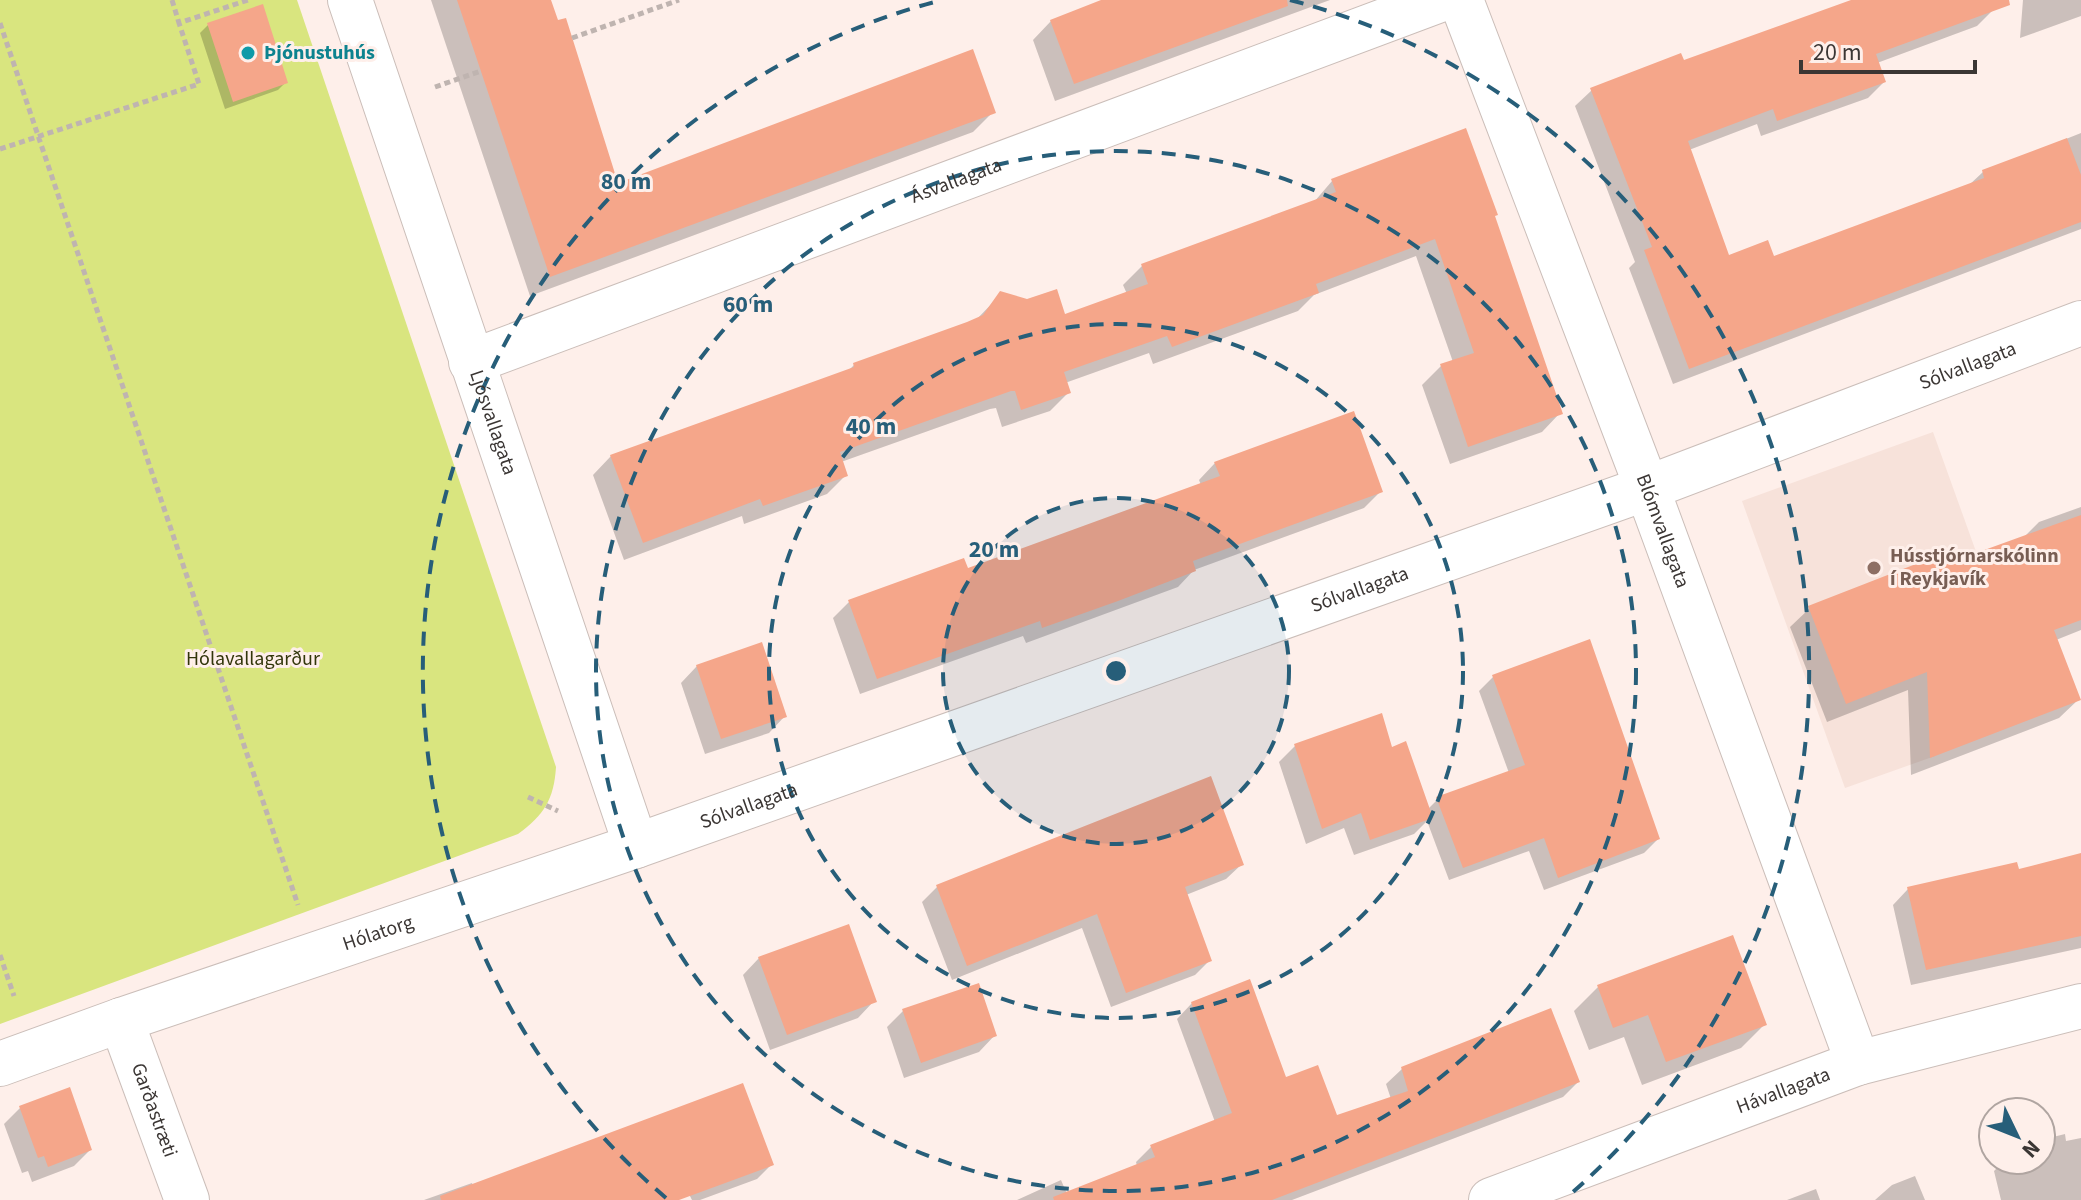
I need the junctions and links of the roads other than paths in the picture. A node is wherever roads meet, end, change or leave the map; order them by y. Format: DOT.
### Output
graph roads {
  1 [pos="350,0"];
  2 [pos="1440,0"];
  3 [pos="1461,0"];
  4 [pos="2081,323"];
  5 [pos="471,362"];
  6 [pos="1647,488"];
  7 [pos="636,846"];
  8 [pos="2081,1006"];
  9 [pos="121,1020"];
  10 [pos="1858,1063"];
  11 [pos="0,1064"];
  12 [pos="187,1200"];
  13 [pos="1491,1200"];
  1 -- 5 [label="street, Ljósvallagata"];
  2 -- 5 [label="street, Ásvallagata"];
  3 -- 6 [label="street, Blómvallagata"];
  4 -- 6 [label="street, Sólvallagata"];
  5 -- 7 [label="street, Ljósvallagata"];
  6 -- 7 [label="street, Sólvallagata"];
  6 -- 10 [label="street, Blómvallagata"];
  7 -- 9 [label="street, Hólatorg"];
  8 -- 10 [label="street, Hávallagata"];
  9 -- 11 [label="street, Hólatorg"];
  9 -- 12 [label="street, Garðastræti"];
  10 -- 13 [label="street, Hávallagata"];
}
